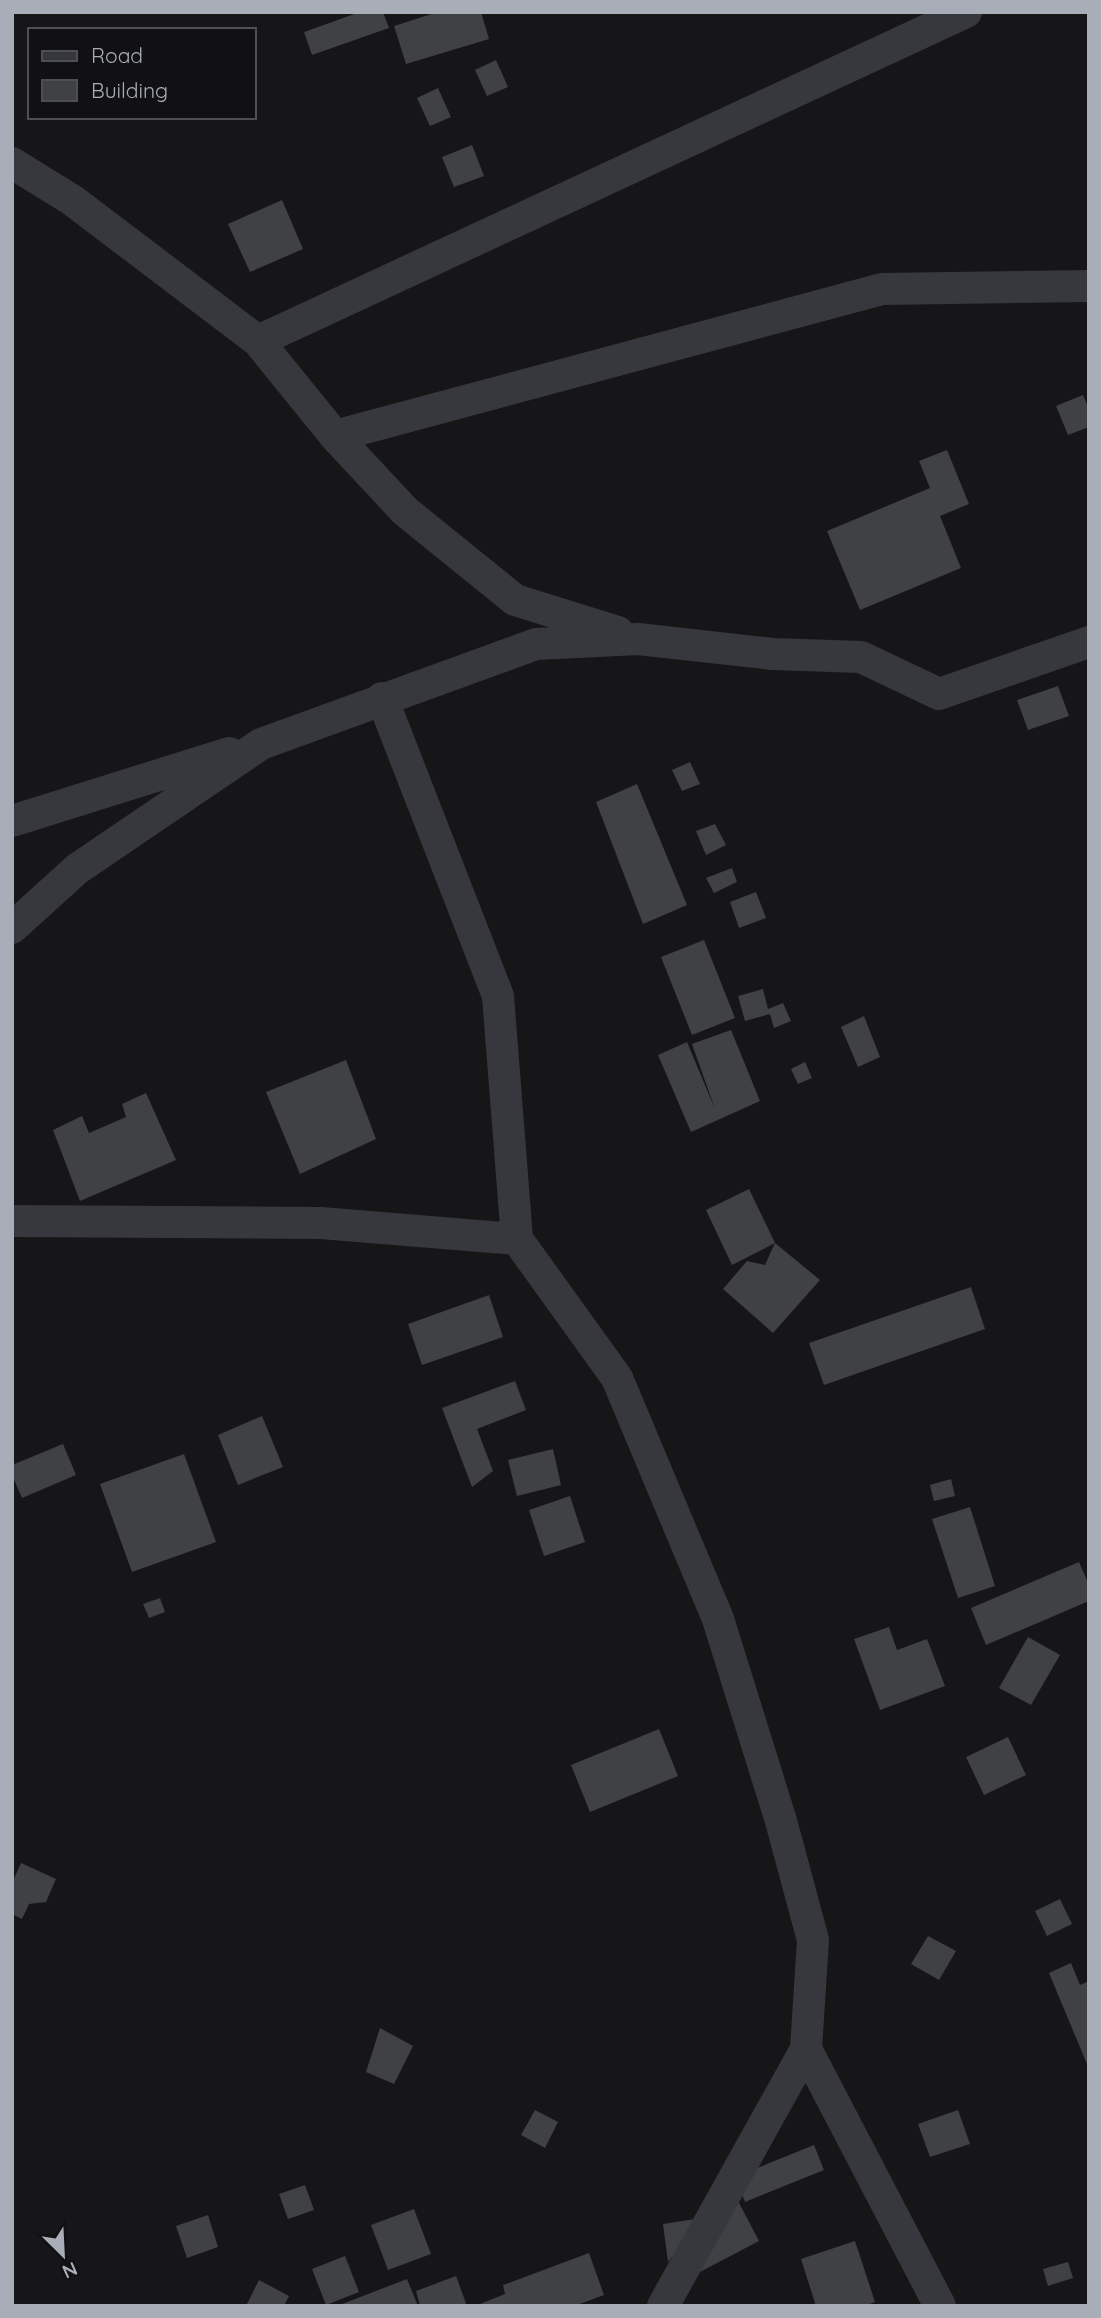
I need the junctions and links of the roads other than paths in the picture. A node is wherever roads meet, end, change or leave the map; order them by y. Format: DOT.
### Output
graph roads {
  1 [pos="965,12"];
  2 [pos="12,163"];
  3 [pos="1089,286"];
  4 [pos="258,341"];
  5 [pos="335,436"];
  6 [pos="638,639"];
  7 [pos="1089,642"];
  8 [pos="383,698"];
  9 [pos="261,744"];
  10 [pos="12,821"];
  11 [pos="12,928"];
  12 [pos="12,1221"];
  13 [pos="517,1239"];
  14 [pos="806,2049"];
  15 [pos="663,2306"];
  16 [pos="940,2306"];
  1 -- 4 [label="street"];
  2 -- 4 [label="street"];
  3 -- 5 [label="street"];
  4 -- 5 [label="street"];
  5 -- 6 [label="street"];
  6 -- 7 [label="street"];
  6 -- 8 [label="street"];
  8 -- 9 [label="street"];
  8 -- 13 [label="street"];
  9 -- 10 [label="street"];
  9 -- 11 [label="street"];
  12 -- 13 [label="street"];
  13 -- 14 [label="street"];
  14 -- 15 [label="street"];
  14 -- 16 [label="street"];
}
